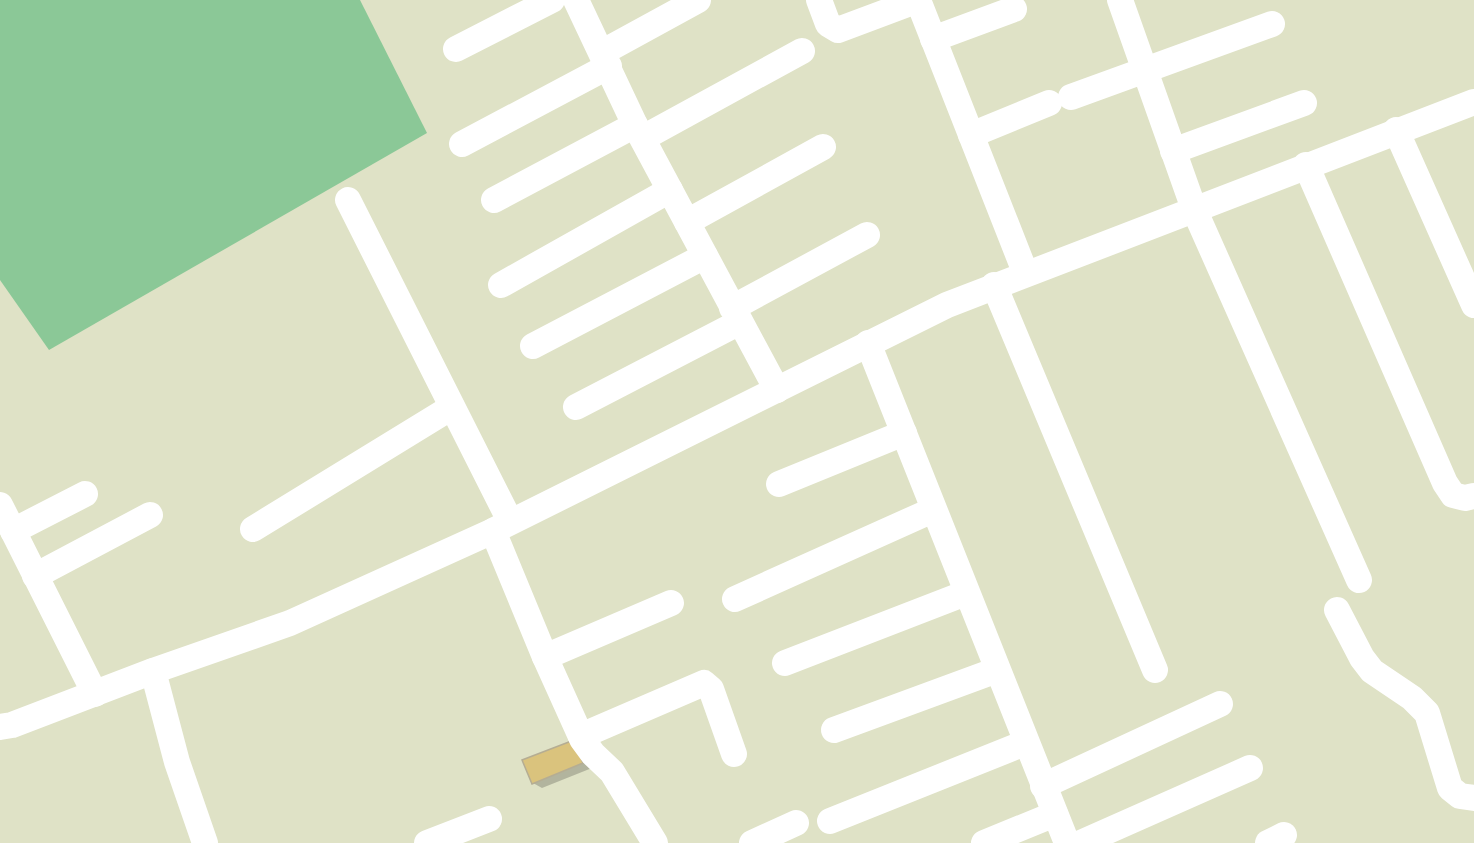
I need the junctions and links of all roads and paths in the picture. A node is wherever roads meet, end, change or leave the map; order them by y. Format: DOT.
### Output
graph roads {
  1 [pos="552,0"];
  2 [pos="576,0"];
  3 [pos="698,0"];
  4 [pos="819,0"];
  5 [pos="918,0"];
  6 [pos="1120,0"];
  7 [pos="878,8"];
  8 [pos="1014,9"];
  9 [pos="1272,24"];
  10 [pos="933,39"];
  11 [pos="456,49"];
  12 [pos="802,51"];
  13 [pos="606,59"];
  14 [pos="1144,71"];
  15 [pos="1474,102"];
  16 [pos="1305,103"];
  17 [pos="1396,130"];
  18 [pos="639,131"];
  19 [pos="971,135"];
  20 [pos="462,144"];
  21 [pos="824,147"];
  22 [pos="1173,151"];
  23 [pos="1306,165"];
  24 [pos="670,190"];
  25 [pos="348,200"];
  26 [pos="494,200"];
  27 [pos="1194,208"];
  28 [pos="687,222"];
  29 [pos="867,235"];
  30 [pos="705,256"];
  31 [pos="1025,272"];
  32 [pos="501,285"];
  33 [pos="994,285"];
  34 [pos="1474,305"];
  35 [pos="736,315"];
  36 [pos="868,343"];
  37 [pos="533,346"];
  38 [pos="777,390"];
  39 [pos="452,407"];
  40 [pos="576,407"];
  41 [pos="904,433"];
  42 [pos="779,484"];
  43 [pos="85,494"];
  44 [pos="1474,496"];
  45 [pos="0,505"];
  46 [pos="933,510"];
  47 [pos="150,515"];
  48 [pos="501,526"];
  49 [pos="253,529"];
  50 [pos="12,531"];
  51 [pos="35,576"];
  52 [pos="1359,580"];
  53 [pos="966,593"];
  54 [pos="735,599"];
  55 [pos="671,603"];
  56 [pos="1338,610"];
  57 [pos="545,657"];
  58 [pos="785,663"];
  59 [pos="997,670"];
  60 [pos="1155,670"];
  61 [pos="153,671"];
  62 [pos="95,694"];
  63 [pos="1220,704"];
  64 [pos="0,727"];
  65 [pos="834,730"];
  66 [pos="581,736"];
  67 [pos="1025,742"];
  68 [pos="734,754"];
  69 [pos="1250,768"];
  70 [pos="1043,786"];
  71 [pos="1474,798"];
  72 [pos="1054,814"];
  73 [pos="489,819"];
  74 [pos="830,821"];
  75 [pos="796,824"];
  76 [pos="205,843"];
  77 [pos="427,843"];
  78 [pos="655,843"];
  79 [pos="752,843"];
  80 [pos="984,843"];
  81 [pos="1067,843"];
  82 [pos="1081,843"];
  1 -- 11 [label="street"];
  2 -- 13 [label="street"];
  3 -- 13 [label="street"];
  4 -- 7 [label="street"];
  5 -- 7 [label="street"];
  5 -- 10 [label="street"];
  6 -- 14 [label="street"];
  8 -- 10 [label="street"];
  9 -- 14 [label="street"];
  10 -- 19 [label="street"];
  12 -- 18 [label="street"];
  13 -- 18 [label="street"];
  13 -- 20 [label="street"];
  14 -- 19 [label="street"];
  14 -- 22 [label="street"];
  15 -- 17 [label="street"];
  16 -- 22 [label="street"];
  17 -- 23 [label="street"];
  17 -- 34 [label="street"];
  18 -- 24 [label="street"];
  18 -- 26 [label="street"];
  19 -- 31 [label="street"];
  21 -- 28 [label="street"];
  22 -- 27 [label="street"];
  23 -- 27 [label="street"];
  23 -- 44 [label="street"];
  24 -- 28 [label="street"];
  24 -- 32 [label="street"];
  25 -- 39 [label="street"];
  27 -- 31 [label="street"];
  27 -- 52 [label="street"];
  28 -- 30 [label="street"];
  29 -- 35 [label="street"];
  30 -- 35 [label="street"];
  30 -- 37 [label="street"];
  31 -- 33 [label="street"];
  33 -- 36 [label="street"];
  33 -- 60 [label="street"];
  35 -- 38 [label="street"];
  35 -- 40 [label="street"];
  36 -- 38 [label="street"];
  36 -- 41 [label="street"];
  38 -- 48 [label="street"];
  39 -- 48 [label="street"];
  39 -- 49 [label="street"];
  41 -- 42 [label="street"];
  41 -- 46 [label="street"];
  43 -- 50 [label="street"];
  45 -- 50 [label="street"];
  46 -- 53 [label="street"];
  46 -- 54 [label="street"];
  47 -- 51 [label="street"];
  48 -- 57 [label="street"];
  48 -- 61 [label="street"];
  50 -- 51 [label="street"];
  51 -- 62 [label="street"];
  53 -- 58 [label="street"];
  53 -- 59 [label="street"];
  55 -- 57 [label="street"];
  56 -- 71 [label="street"];
  57 -- 66 [label="street"];
  59 -- 65 [label="street"];
  59 -- 67 [label="street"];
  61 -- 62 [label="street"];
  61 -- 76 [label="street"];
  62 -- 64 [label="street"];
  63 -- 70 [label="street"];
  66 -- 68 [label="street"];
  66 -- 78 [label="street"];
  67 -- 70 [label="street"];
  67 -- 74 [label="street"];
  69 -- 82 [label="street"];
  70 -- 72 [label="street"];
  72 -- 80 [label="street"];
  72 -- 81 [label="street"];
  73 -- 77 [label="street"];
  75 -- 79 [label="street"];
}
